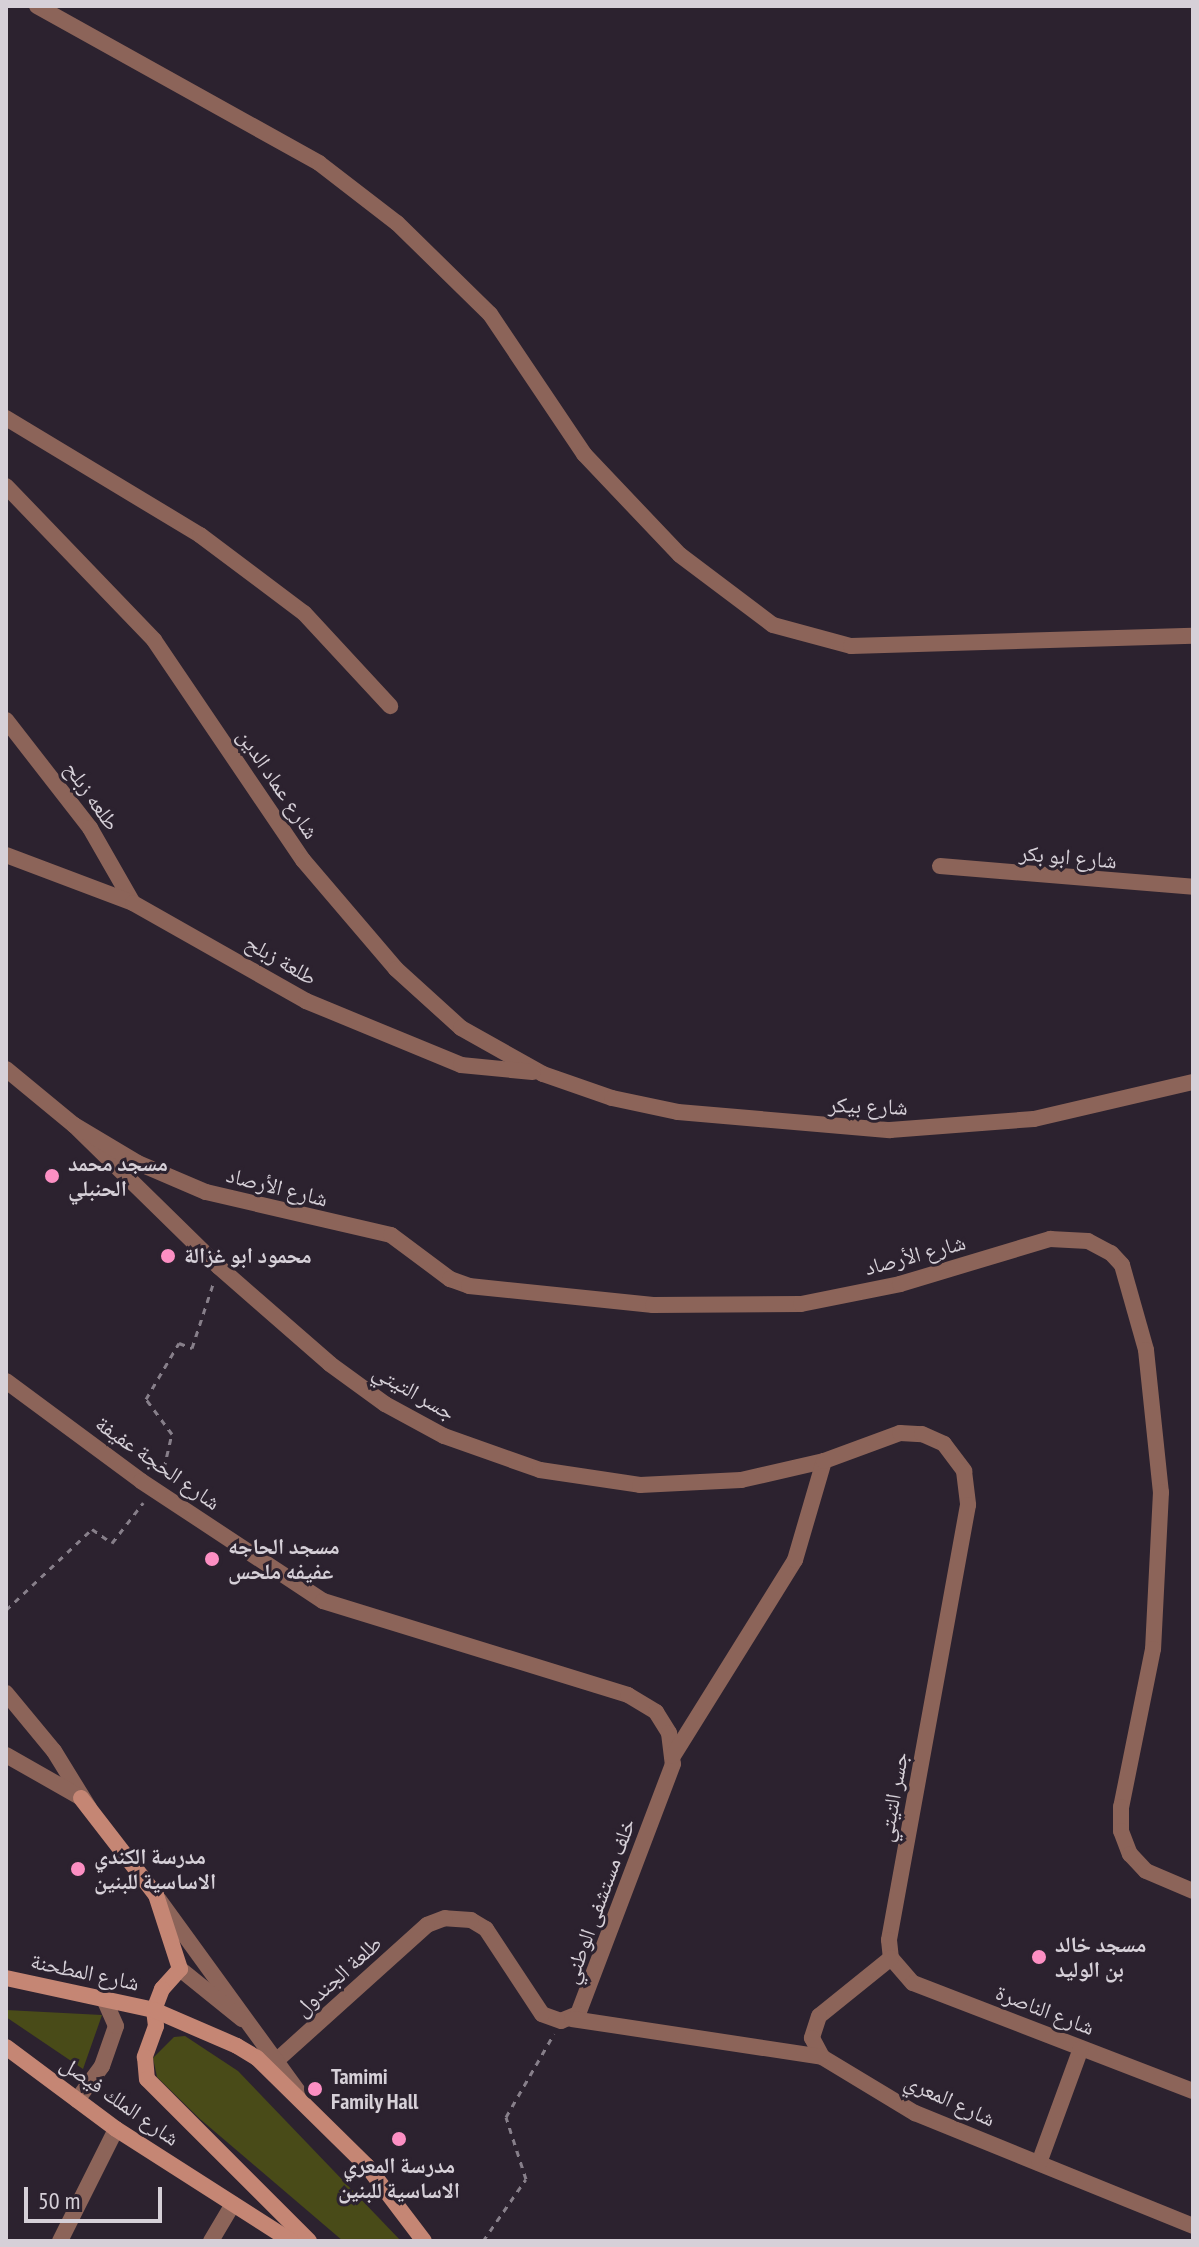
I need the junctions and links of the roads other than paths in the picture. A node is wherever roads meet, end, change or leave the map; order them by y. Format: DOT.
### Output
graph roads {
  1 [pos="37,6"];
  2 [pos="6,418"];
  3 [pos="6,486"];
  4 [pos="1193,636"];
  5 [pos="390,706"];
  6 [pos="6,720"];
  7 [pos="6,855"];
  8 [pos="940,866"];
  9 [pos="1193,887"];
  10 [pos="133,903"];
  11 [pos="6,1069"];
  12 [pos="543,1074"];
  13 [pos="1193,1082"];
  14 [pos="74,1125"];
  15 [pos="6,1381"];
  16 [pos="824,1461"];
  17 [pos="6,1693"];
  18 [pos="6,1755"];
  19 [pos="673,1756"];
  20 [pos="81,1798"];
  21 [pos="1193,1891"];
  22 [pos="427,1925"];
  23 [pos="891,1958"];
  24 [pos="180,1969"];
  25 [pos="6,1978"];
  26 [pos="6,1986"];
  27 [pos="43,1986"];
  28 [pos="104,1999"];
  29 [pos="154,2010"];
  30 [pos="566,2020"];
  31 [pos="262,2035"];
  32 [pos="6,2047"];
  33 [pos="1081,2048"];
  34 [pos="822,2057"];
  35 [pos="278,2059"];
  36 [pos="1193,2091"];
  37 [pos="77,2100"];
  38 [pos="313,2114"];
  39 [pos="116,2129"];
  40 [pos="1039,2163"];
  41 [pos="233,2204"];
  42 [pos="1193,2226"];
  43 [pos="60,2241"];
  44 [pos="211,2241"];
  45 [pos="291,2241"];
  46 [pos="309,2241"];
  47 [pos="424,2241"];
  1 -- 4 [label="street"];
  2 -- 5 [label="street"];
  3 -- 12 [label="street, شارع عماد الدين"];
  6 -- 10 [label="street, طلعه زبلح"];
  7 -- 10 [label="street, طلعة زبلح"];
  8 -- 9 [label="street, شارع ابو بكر"];
  10 -- 12 [label="street, طلعة زبلح"];
  11 -- 14 [label="street"];
  12 -- 13 [label="street, شارع بيكر"];
  14 -- 16 [label="street, جسر التيتي"];
  14 -- 21 [label="street, شارع الأرصاد"];
  15 -- 19 [label="street, شارع الحجة عفيفة"];
  16 -- 19 [label="street, خلف مستشفى الوطني"];
  16 -- 23 [label="street, جسر التيتي"];
  17 -- 20 [label="street"];
  18 -- 20 [label="street"];
  19 -- 30 [label="street, خلف مستشفى الوطني"];
  20 -- 24 [label="main road"];
  20 -- 31 [label="street"];
  22 -- 30 [label="street, خلف مستشفى الوطني"];
  22 -- 35 [label="street, طلعة الجندول"];
  23 -- 33 [label="street, شارع الناصرة"];
  23 -- 34 [label="street"];
  24 -- 29 [label="main road"];
  24 -- 31 [label="street"];
  25 -- 27 [label="main road, شارع المطحنة"];
  26 -- 27 [label="street"];
  27 -- 28 [label="main road, شارع المطحنة"];
  28 -- 29 [label="main road, شارع المطحنة"];
  28 -- 37 [label="street"];
  29 -- 38 [label="main road"];
  29 -- 46 [label="main road"];
  30 -- 34 [label="street"];
  31 -- 35 [label="street"];
  32 -- 37 [label="main road, شارع الملك فيصل"];
  33 -- 36 [label="street, شارع الناصرة"];
  33 -- 40 [label="street"];
  34 -- 40 [label="street, شارع المعري"];
  35 -- 38 [label="street"];
  37 -- 39 [label="main road, شارع الملك فيصل"];
  38 -- 47 [label="main road"];
  39 -- 41 [label="main road, شارع الملك فيصل"];
  39 -- 43 [label="street"];
  40 -- 42 [label="street, شارع المعري"];
  41 -- 44 [label="street"];
  41 -- 45 [label="main road, شارع الملك فيصل"];
}
